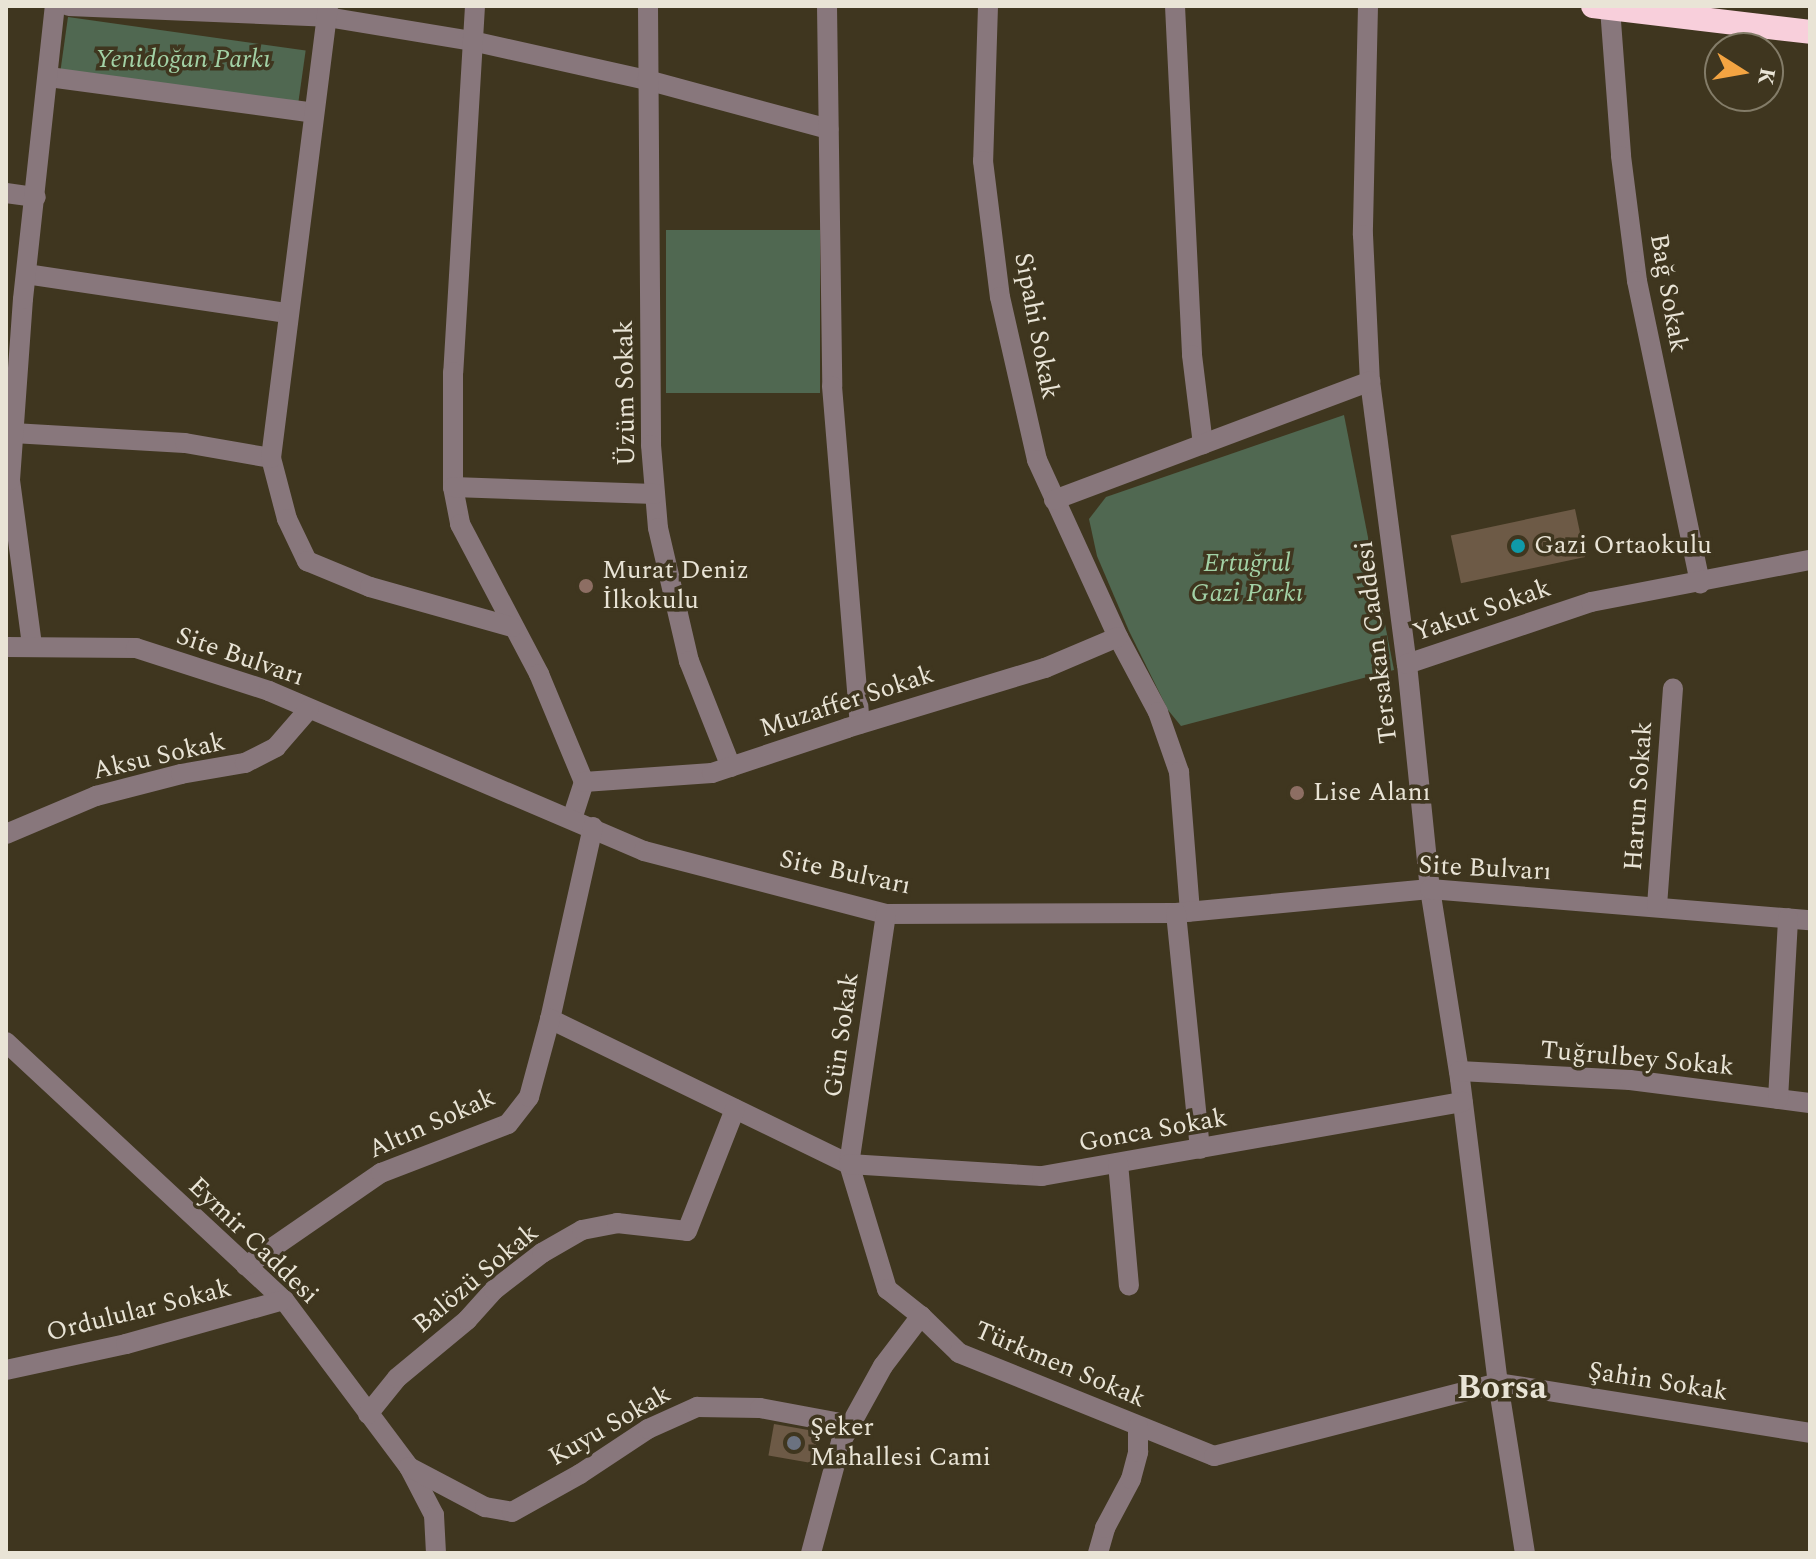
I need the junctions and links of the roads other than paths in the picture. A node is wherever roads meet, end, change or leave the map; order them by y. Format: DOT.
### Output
graph roads {
  1 [pos="55,6"];
  2 [pos="69,6"];
  3 [pos="475,6"];
  4 [pos="648,6"];
  5 [pos="827,6"];
  6 [pos="988,6"];
  7 [pos="1175,6"];
  8 [pos="1368,6"];
  9 [pos="1601,7"];
  10 [pos="328,12"];
  11 [pos="1810,32"];
  12 [pos="472,41"];
  13 [pos="49,77"];
  14 [pos="647,80"];
  15 [pos="314,113"];
  16 [pos="828,129"];
  17 [pos="6,193"];
  18 [pos="36,197"];
  19 [pos="26,274"];
  20 [pos="287,313"];
  21 [pos="1370,381"];
  22 [pos="13,433"];
  23 [pos="1203,444"];
  24 [pos="271,458"];
  25 [pos="8,480"];
  26 [pos="453,487"];
  27 [pos="655,494"];
  28 [pos="1054,500"];
  29 [pos="1810,560"];
  30 [pos="1700,583"];
  31 [pos="512,627"];
  32 [pos="1118,637"];
  33 [pos="32,645"];
  34 [pos="6,647"];
  35 [pos="1407,664"];
  36 [pos="1673,689"];
  37 [pos="309,709"];
  38 [pos="860,724"];
  39 [pos="731,767"];
  40 [pos="584,782"];
  41 [pos="572,818"];
  42 [pos="593,827"];
  43 [pos="6,834"];
  44 [pos="1430,889"];
  45 [pos="1657,906"];
  46 [pos="1183,913"];
  47 [pos="886,914"];
  48 [pos="1788,918"];
  49 [pos="1810,920"];
  50 [pos="550,1019"];
  51 [pos="6,1042"];
  52 [pos="27,1064"];
  53 [pos="6,1067"];
  54 [pos="1459,1071"];
  55 [pos="1778,1099"];
  56 [pos="1463,1102"];
  57 [pos="1810,1103"];
  58 [pos="735,1109"];
  59 [pos="1200,1149"];
  60 [pos="1118,1163"];
  61 [pos="849,1164"];
  62 [pos="246,1266"];
  63 [pos="1129,1286"];
  64 [pos="284,1300"];
  65 [pos="921,1316"];
  66 [pos="6,1370"];
  67 [pos="1498,1383"];
  68 [pos="368,1414"];
  69 [pos="851,1425"];
  70 [pos="1138,1426"];
  71 [pos="1810,1433"];
  72 [pos="409,1467"];
  73 [pos="436,1553"];
  74 [pos="811,1553"];
  75 [pos="1098,1553"];
  76 [pos="1525,1553"];
  1 -- 13 [label="street"];
  2 -- 10 [label="street"];
  3 -- 12 [label="street"];
  4 -- 14 [label="street, Üzüm Sokak"];
  5 -- 16 [label="street"];
  6 -- 28 [label="street, Sipahi Sokak"];
  7 -- 23 [label="street"];
  8 -- 21 [label="street, Tersakan Caddesi"];
  9 -- 11 [label="highway"];
  9 -- 30 [label="street, Bağ Sokak"];
  10 -- 12 [label="street"];
  10 -- 15 [label="street"];
  12 -- 14 [label="street"];
  12 -- 26 [label="street"];
  13 -- 15 [label="street"];
  13 -- 18 [label="street"];
  14 -- 16 [label="street"];
  14 -- 27 [label="street, Üzüm Sokak"];
  15 -- 20 [label="street"];
  16 -- 38 [label="street"];
  17 -- 18 [label="street"];
  18 -- 19 [label="street"];
  19 -- 20 [label="street"];
  19 -- 22 [label="street"];
  20 -- 24 [label="street"];
  21 -- 23 [label="street"];
  21 -- 35 [label="street, Tersakan Caddesi"];
  22 -- 24 [label="street"];
  22 -- 25 [label="street"];
  23 -- 28 [label="street"];
  24 -- 31 [label="street"];
  25 -- 33 [label="street"];
  26 -- 27 [label="street"];
  26 -- 31 [label="street"];
  27 -- 39 [label="street, Üzüm Sokak"];
  28 -- 32 [label="street, Sipahi Sokak"];
  29 -- 30 [label="street, Yakut Sokak"];
  30 -- 35 [label="street, Yakut Sokak"];
  31 -- 40 [label="street"];
  32 -- 38 [label="street, Muzaffer Sokak"];
  32 -- 46 [label="street, Sipahi Sokak"];
  33 -- 34 [label="street, Site Bulvarı"];
  33 -- 37 [label="street, Site Bulvarı"];
  35 -- 44 [label="street, Tersakan Caddesi"];
  36 -- 45 [label="street, Harun Sokak"];
  37 -- 41 [label="street, Site Bulvarı"];
  37 -- 43 [label="street, Aksu Sokak"];
  38 -- 39 [label="street, Muzaffer Sokak"];
  39 -- 40 [label="street, Muzaffer Sokak"];
  40 -- 41 [label="street"];
  41 -- 42 [label="street, Site Bulvarı"];
  42 -- 47 [label="street, Site Bulvarı"];
  42 -- 50 [label="street"];
  44 -- 45 [label="street, Site Bulvarı"];
  44 -- 46 [label="street, Site Bulvarı"];
  44 -- 54 [label="street, Tersakan Caddesi"];
  45 -- 48 [label="street, Site Bulvarı"];
  46 -- 47 [label="street, Site Bulvarı"];
  46 -- 59 [label="street, Sipahi Sokak"];
  47 -- 61 [label="street, Gün Sokak"];
  48 -- 49 [label="street, Site Bulvarı"];
  48 -- 55 [label="street"];
  50 -- 58 [label="street"];
  50 -- 62 [label="street, Altın Sokak"];
  51 -- 52 [label="street, Eymir Caddesi"];
  52 -- 53 [label="street"];
  52 -- 62 [label="street, Eymir Caddesi"];
  54 -- 55 [label="street, Tuğrulbey Sokak"];
  54 -- 56 [label="street, Tersakan Caddesi"];
  55 -- 57 [label="street, Tuğrulbey Sokak"];
  56 -- 59 [label="street, Gonca Sokak"];
  56 -- 67 [label="street, Tersakan Caddesi"];
  58 -- 61 [label="street"];
  58 -- 68 [label="street, Balözü Sokak"];
  59 -- 60 [label="street, Gonca Sokak"];
  60 -- 61 [label="street, Gonca Sokak"];
  60 -- 63 [label="street"];
  61 -- 65 [label="street, Türkmen Sokak"];
  62 -- 64 [label="street, Eymir Caddesi"];
  64 -- 66 [label="street, Ordulular Sokak"];
  64 -- 68 [label="street, Eymir Caddesi"];
  65 -- 69 [label="street"];
  65 -- 70 [label="street, Türkmen Sokak"];
  67 -- 70 [label="street, Türkmen Sokak"];
  67 -- 71 [label="street, Şahin Sokak"];
  67 -- 76 [label="street, Tersakan Caddesi"];
  68 -- 72 [label="street, Eymir Caddesi"];
  69 -- 72 [label="street, Kuyu Sokak"];
  69 -- 74 [label="street"];
  70 -- 75 [label="street"];
  72 -- 73 [label="street, Eymir Caddesi"];
}
